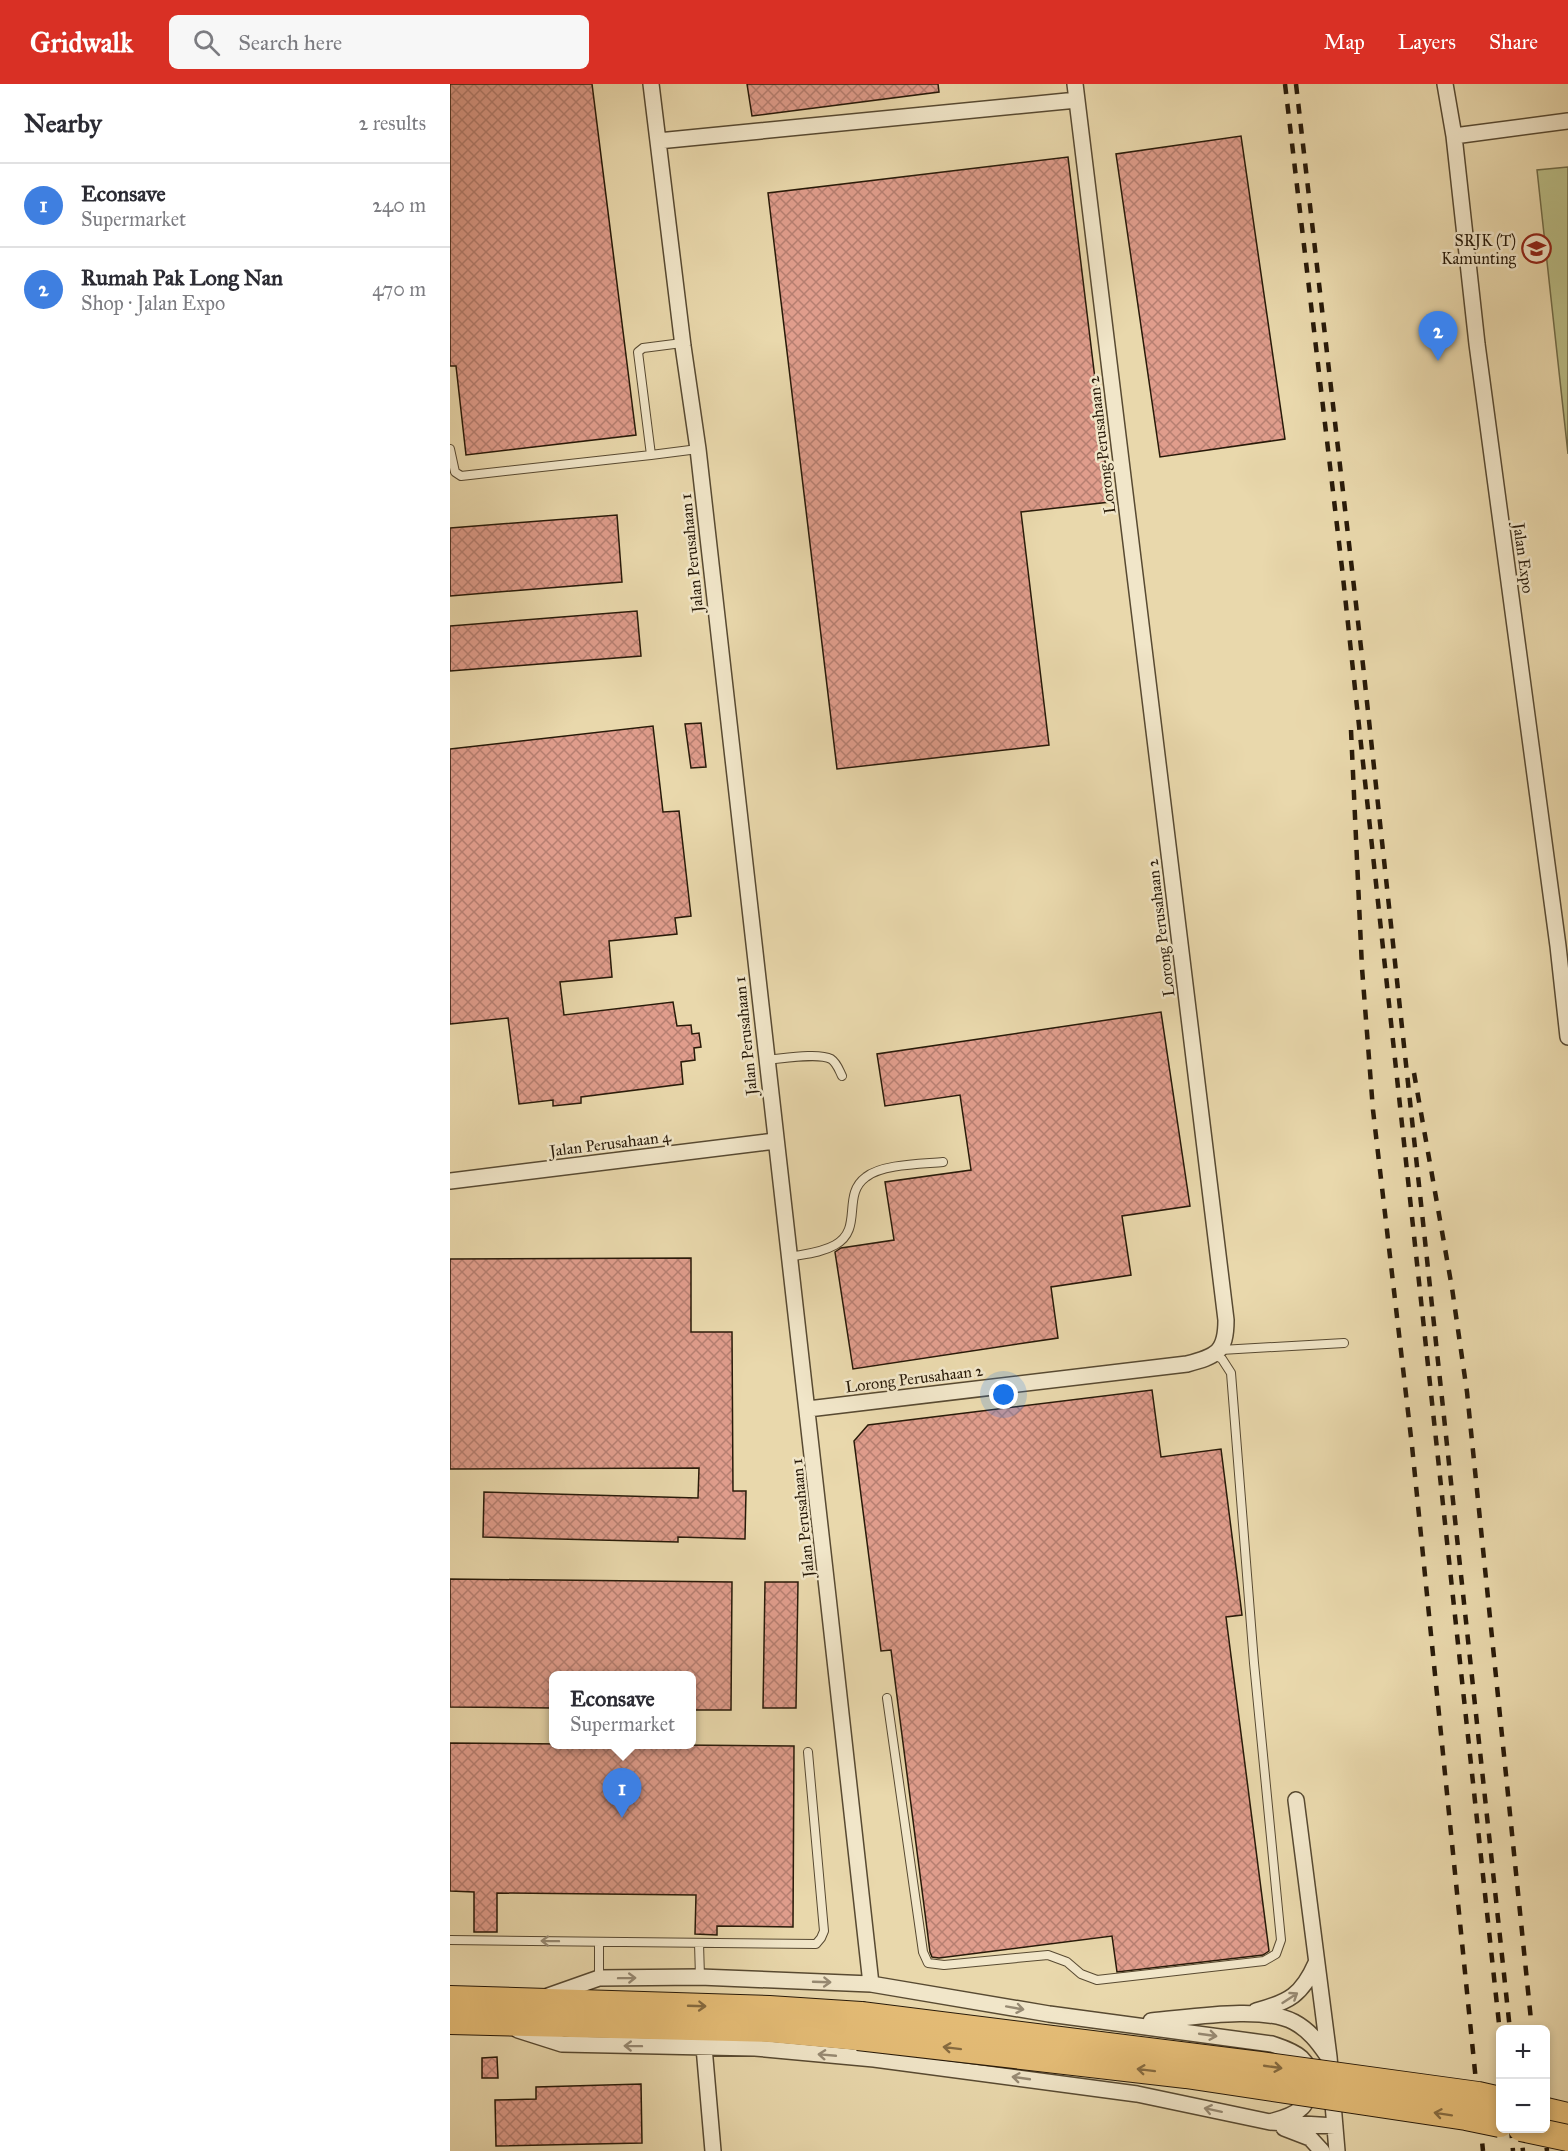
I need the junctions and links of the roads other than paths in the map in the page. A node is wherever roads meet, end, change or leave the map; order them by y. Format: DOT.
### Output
graph roads {
  1 [pos="651,84"];
  2 [pos="1075,84"];
  3 [pos="1445,84"];
  4 [pos="1077,100"];
  5 [pos="1568,121"];
  6 [pos="1454,136"];
  7 [pos="658,141"];
  8 [pos="682,343"];
  9 [pos="698,449"];
  10 [pos="450,452"];
  11 [pos="651,456"];
  12 [pos="1568,1037"];
  13 [pos="766,1060"];
  14 [pos="842,1076"];
  15 [pos="775,1141"];
  16 [pos="943,1162"];
  17 [pos="450,1181"];
  18 [pos="789,1257"];
  19 [pos="1344,1343"];
  20 [pos="1218,1352"];
  21 [pos="808,1409"];
  22 [pos="887,1698"];
  23 [pos="808,1752"];
  24 [pos="1296,1800"];
  25 [pos="450,1940"];
  26 [pos="599,1942"];
  27 [pos="699,1943"];
  28 [pos="1316,1962"];
  29 [pos="700,1977"];
  30 [pos="599,1978"];
  31 [pos="871,1984"];
  32 [pos="450,1999"];
  33 [pos="531,2001"];
  34 [pos="1247,2013"];
  35 [pos="450,2021"];
  36 [pos="494,2022"];
  37 [pos="1118,2023"];
  38 [pos="860,2026"];
  39 [pos="704,2047"];
  40 [pos="1329,2057"];
  41 [pos="1496,2099"];
  42 [pos="1550,2112"];
  43 [pos="1568,2116"];
  44 [pos="1270,2122"];
  45 [pos="1496,2123"];
  46 [pos="1335,2126"];
  47 [pos="1544,2133"];
  48 [pos="1568,2138"];
  49 [pos="713,2151"];
  50 [pos="1322,2151"];
  51 [pos="1337,2151"];
  1 -- 7 [label="street, Jalan Perusahaan 1"];
  2 -- 4 [label="street, Lorong Perusahaan 2"];
  3 -- 6 [label="street, Jalan Expo"];
  4 -- 7 [label="street"];
  4 -- 20 [label="street, Lorong Perusahaan 2"];
  5 -- 6 [label="street"];
  6 -- 12 [label="street, Jalan Expo"];
  7 -- 8 [label="street, Jalan Perusahaan 1"];
  8 -- 9 [label="street, Jalan Perusahaan 1"];
  8 -- 11 [label="lane"];
  9 -- 11 [label="lane"];
  9 -- 13 [label="street, Jalan Perusahaan 1"];
  10 -- 11 [label="lane"];
  13 -- 14 [label="lane"];
  13 -- 15 [label="street, Jalan Perusahaan 1"];
  15 -- 17 [label="street, Jalan Perusahaan 4"];
  15 -- 18 [label="street, Jalan Perusahaan 1"];
  16 -- 18 [label="lane"];
  18 -- 21 [label="street, Jalan Perusahaan 1"];
  19 -- 20 [label="lane"];
  20 -- 21 [label="street, Lorong Perusahaan 2"];
  20 -- 22 [label="lane"];
  21 -- 31 [label="street, Jalan Perusahaan 1"];
  23 -- 27 [label="lane"];
  24 -- 28 [label="street"];
  26 -- 25 [label="lane, one-way"];
  26 -- 27 [label="lane"];
  26 -- 30 [label="lane"];
  27 -- 29 [label="lane"];
  34 -- 28 [label="street, one-way"];
  28 -- 40 [label="street"];
  30 -- 29 [label="street, one-way"];
  29 -- 31 [label="street, one-way"];
  30 -- 33 [label="street"];
  31 -- 37 [label="street, one-way"];
  32 -- 33 [label="main road"];
  33 -- 38 [label="main road, one-way"];
  34 -- 37 [label="street"];
  34 -- 40 [label="street"];
  35 -- 36 [label="main road"];
  36 -- 38 [label="main road"];
  39 -- 36 [label="street, one-way"];
  37 -- 44 [label="street, one-way"];
  38 -- 41 [label="main road, one-way, bridge"];
  45 -- 38 [label="main road, one-way, bridge"];
  44 -- 39 [label="street, one-way"];
  39 -- 49 [label="street"];
  40 -- 46 [label="street"];
  42 -- 43 [label="main road"];
  44 -- 46 [label="street"];
  44 -- 50 [label="street"];
  46 -- 51 [label="street"];
  47 -- 48 [label="main road, bridge"];
}
